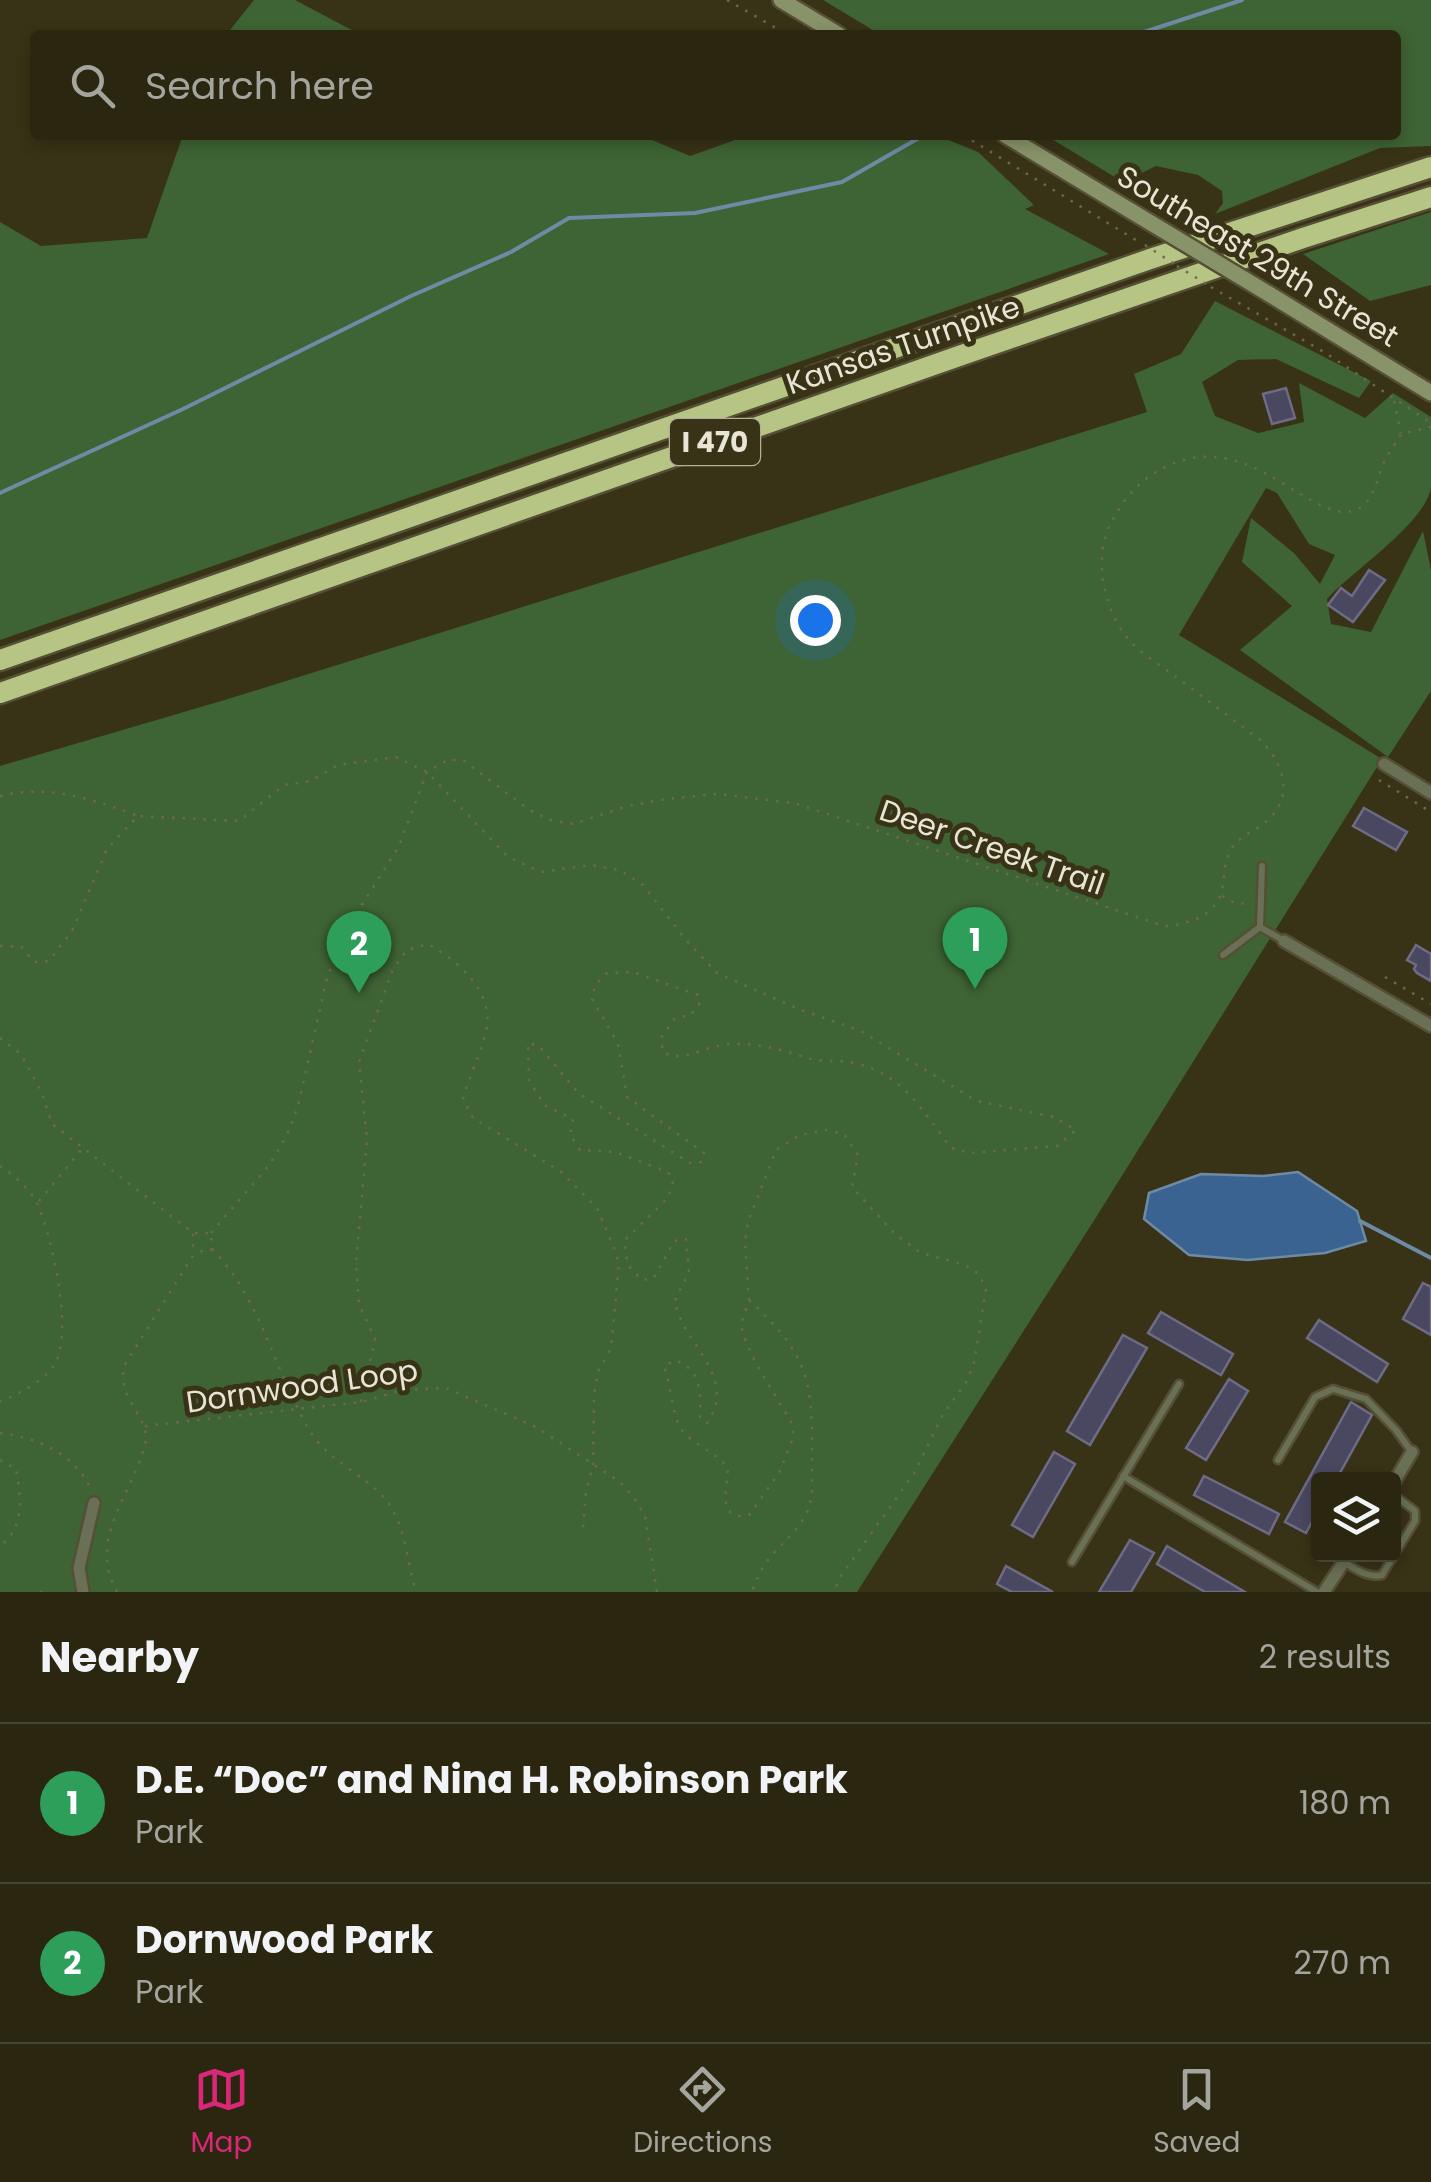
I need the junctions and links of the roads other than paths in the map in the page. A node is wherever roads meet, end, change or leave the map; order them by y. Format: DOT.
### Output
graph roads {
  1 [pos="782,0"];
  2 [pos="832,30"];
  3 [pos="1013,140"];
  4 [pos="1431,167"];
  5 [pos="1431,197"];
  6 [pos="1431,393"];
  7 [pos="0,660"];
  8 [pos="0,693"];
  9 [pos="1384,764"];
  10 [pos="1431,792"];
  11 [pos="1262,866"];
  12 [pos="1260,927"];
  13 [pos="1284,941"];
  14 [pos="1223,955"];
  15 [pos="1431,1026"];
  16 [pos="1180,1384"];
  17 [pos="1412,1452"];
  18 [pos="1278,1460"];
  19 [pos="1400,1472"];
  20 [pos="1123,1476"];
  21 [pos="1401,1501"];
  22 [pos="94,1503"];
  23 [pos="1401,1544"];
  24 [pos="1072,1562"];
  25 [pos="1343,1562"];
  26 [pos="1350,1562"];
  27 [pos="1390,1562"];
  28 [pos="83,1592"];
  29 [pos="1320,1592"];
  1 -- 2 [label="main road"];
  3 -- 6 [label="main road, Southeast 29th Street, bridge"];
  4 -- 7 [label="highway, Kansas Turnpike / I 470"];
  5 -- 8 [label="highway, Kansas Turnpike / I 470"];
  9 -- 10 [label="street"];
  11 -- 12 [label="lane"];
  12 -- 13 [label="lane"];
  12 -- 14 [label="lane"];
  13 -- 15 [label="street"];
  16 -- 20 [label="lane"];
  17 -- 18 [label="lane"];
  17 -- 19 [label="street"];
  20 -- 24 [label="lane"];
  20 -- 29 [label="lane"];
  21 -- 23 [label="lane"];
  22 -- 28 [label="street"];
  25 -- 29 [label="street"];
  26 -- 27 [label="lane"];
}
